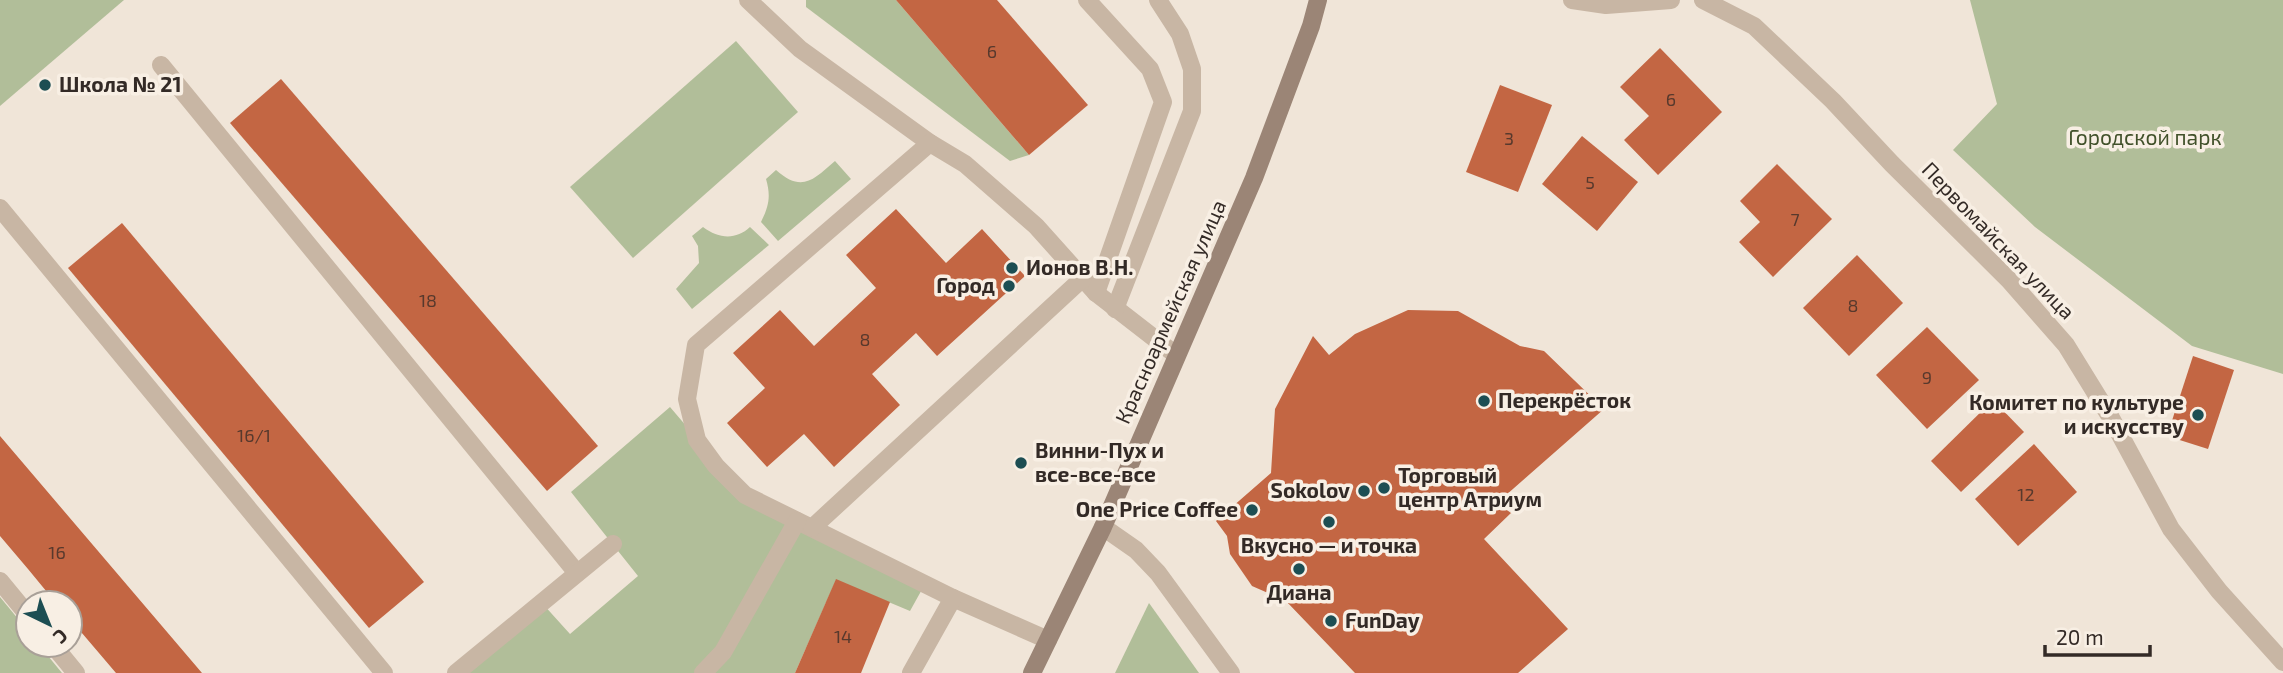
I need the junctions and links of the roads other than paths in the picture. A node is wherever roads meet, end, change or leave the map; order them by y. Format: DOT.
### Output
graph roads {
  1 [pos="748,0"];
  2 [pos="1087,0"];
  3 [pos="1158,0"];
  4 [pos="1318,0"];
  5 [pos="1572,0"];
  6 [pos="1671,0"];
  7 [pos="1703,0"];
  8 [pos="161,65"];
  9 [pos="930,143"];
  10 [pos="0,208"];
  11 [pos="1083,278"];
  12 [pos="1096,293"];
  13 [pos="1115,309"];
  14 [pos="1176,355"];
  15 [pos="805,524"];
  16 [pos="1103,527"];
  17 [pos="613,544"];
  18 [pos="577,573"];
  19 [pos="0,581"];
  20 [pos="14,598"];
  21 [pos="953,598"];
  22 [pos="1048,640"];
  23 [pos="64,659"];
  24 [pos="2283,662"];
  25 [pos="76,673"];
  26 [pos="384,673"];
  27 [pos="456,673"];
  28 [pos="703,673"];
  29 [pos="911,673"];
  30 [pos="1032,673"];
  31 [pos="1231,673"];
  1 -- 9 [label="street"];
  2 -- 12 [label="street"];
  3 -- 13 [label="street"];
  4 -- 14 [label="main road, Красноармейская улица"];
  5 -- 6 [label="street"];
  7 -- 24 [label="street, Первомайская улица"];
  8 -- 18 [label="street"];
  9 -- 11 [label="street"];
  9 -- 15 [label="street"];
  10 -- 26 [label="street"];
  11 -- 12 [label="street"];
  11 -- 15 [label="street"];
  12 -- 13 [label="street"];
  13 -- 14 [label="street"];
  14 -- 16 [label="main road, Красноармейская улица"];
  15 -- 21 [label="street"];
  15 -- 28 [label="street"];
  16 -- 22 [label="main road, Красноармейская улица"];
  16 -- 31 [label="street"];
  17 -- 18 [label="street"];
  18 -- 27 [label="street"];
  19 -- 20 [label="street"];
  21 -- 22 [label="street"];
  21 -- 29 [label="street"];
  22 -- 30 [label="main road, Красноармейская улица"];
  23 -- 25 [label="street"];
}
